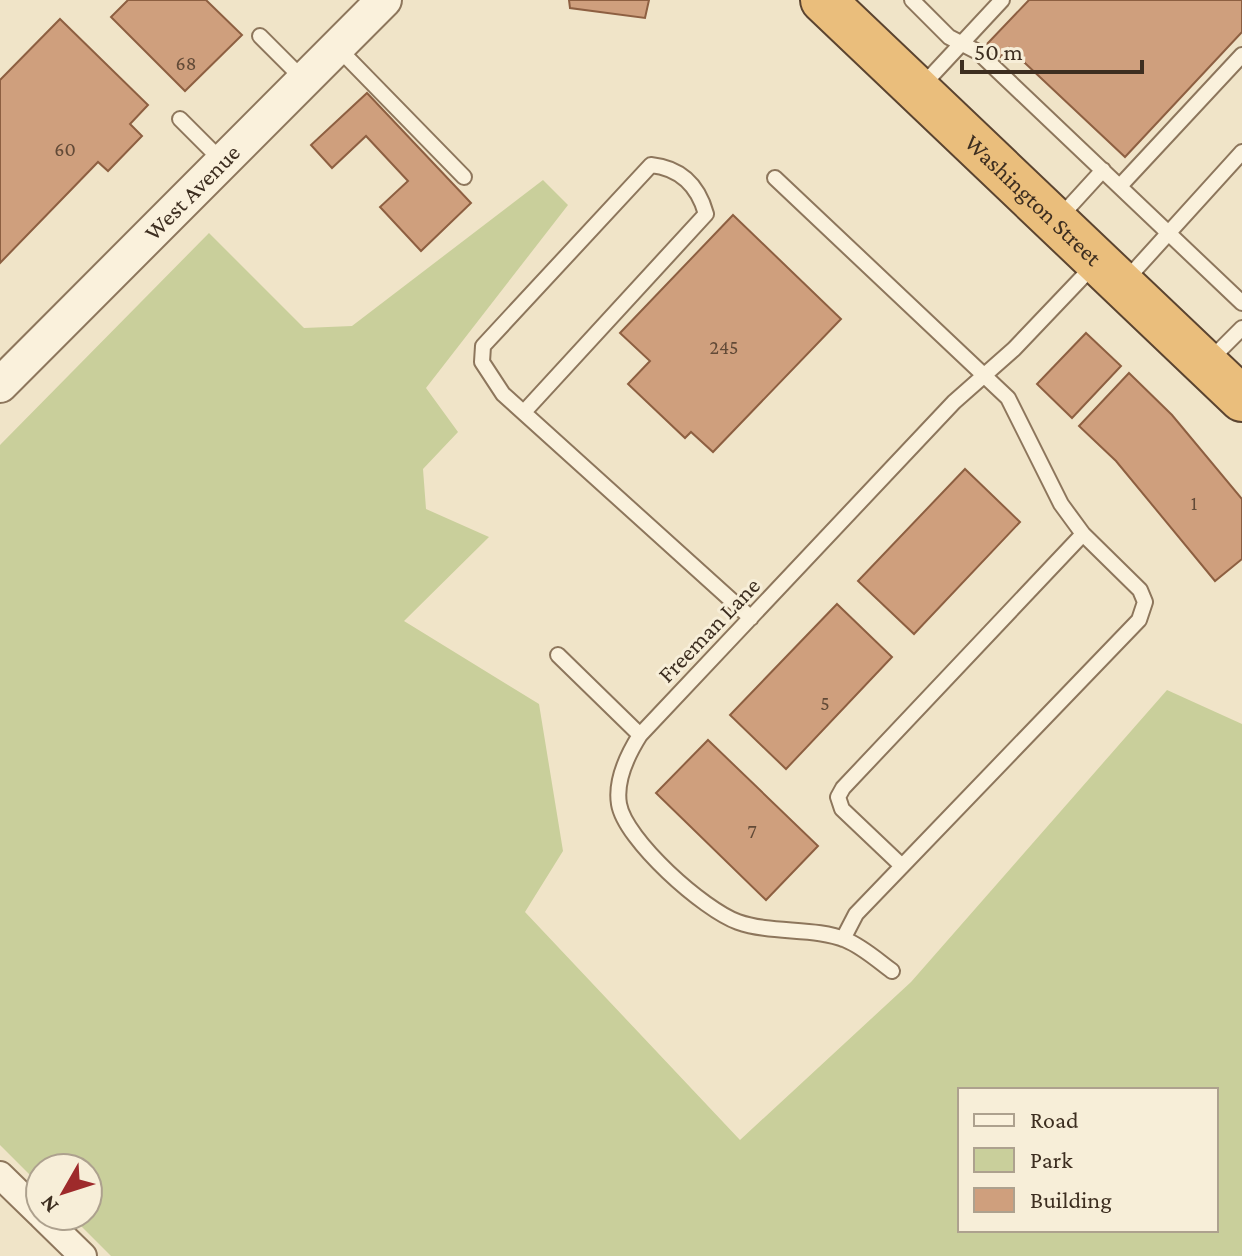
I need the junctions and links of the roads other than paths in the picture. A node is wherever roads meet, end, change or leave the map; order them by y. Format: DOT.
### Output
graph roads {
  1 [pos="384,0"];
  2 [pos="823,0"];
  3 [pos="912,0"];
  4 [pos="1002,0"];
  5 [pos="260,36"];
  6 [pos="962,43"];
  7 [pos="337,47"];
  8 [pos="1242,55"];
  9 [pos="303,79"];
  10 [pos="918,91"];
  11 [pos="180,119"];
  12 [pos="1242,152"];
  13 [pos="222,161"];
  14 [pos="1103,170"];
  15 [pos="464,177"];
  16 [pos="775,178"];
  17 [pos="1120,186"];
  18 [pos="1055,222"];
  19 [pos="1169,233"];
  20 [pos="1110,273"];
  21 [pos="1242,303"];
  22 [pos="1242,328"];
  23 [pos="1206,364"];
  24 [pos="984,375"];
  25 [pos="3,376"];
  26 [pos="1242,399"];
  27 [pos="524,412"];
  28 [pos="1083,534"];
  29 [pos="751,618"];
  30 [pos="558,655"];
  31 [pos="640,735"];
  32 [pos="902,866"];
  33 [pos="843,939"];
  34 [pos="892,971"];
  35 [pos="0,1175"];
  36 [pos="24,1198"];
  37 [pos="58,1232"];
  38 [pos="83,1256"];
  1 -- 7 [label="street, West Avenue"];
  2 -- 10 [label="highway, Washington Street"];
  3 -- 6 [label="lane"];
  4 -- 6 [label="lane"];
  5 -- 9 [label="lane"];
  6 -- 10 [label="lane"];
  6 -- 14 [label="lane"];
  7 -- 9 [label="street, West Avenue"];
  7 -- 15 [label="lane"];
  8 -- 17 [label="lane"];
  9 -- 13 [label="street, West Avenue"];
  10 -- 18 [label="highway, Washington Street"];
  11 -- 13 [label="lane"];
  12 -- 19 [label="lane, Freeman Lane"];
  13 -- 25 [label="street, West Avenue"];
  14 -- 17 [label="lane"];
  14 -- 18 [label="lane"];
  16 -- 24 [label="lane"];
  17 -- 19 [label="lane"];
  18 -- 20 [label="highway, Washington Street"];
  19 -- 20 [label="lane, Freeman Lane"];
  19 -- 21 [label="lane"];
  20 -- 23 [label="highway, Washington Street"];
  20 -- 24 [label="lane, Freeman Lane"];
  22 -- 23 [label="lane"];
  23 -- 26 [label="highway, Washington Street"];
  24 -- 28 [label="lane"];
  24 -- 29 [label="lane, Freeman Lane"];
  27 -- 27 [label="lane"];
  27 -- 29 [label="lane"];
  28 -- 32 [label="lane"];
  28 -- 32 [label="lane"];
  29 -- 31 [label="lane, Freeman Lane"];
  30 -- 31 [label="lane"];
  31 -- 33 [label="lane, Freeman Lane"];
  32 -- 33 [label="lane"];
  33 -- 34 [label="lane, Freeman Lane"];
  35 -- 36 [label="street"];
  37 -- 38 [label="street"];
}
